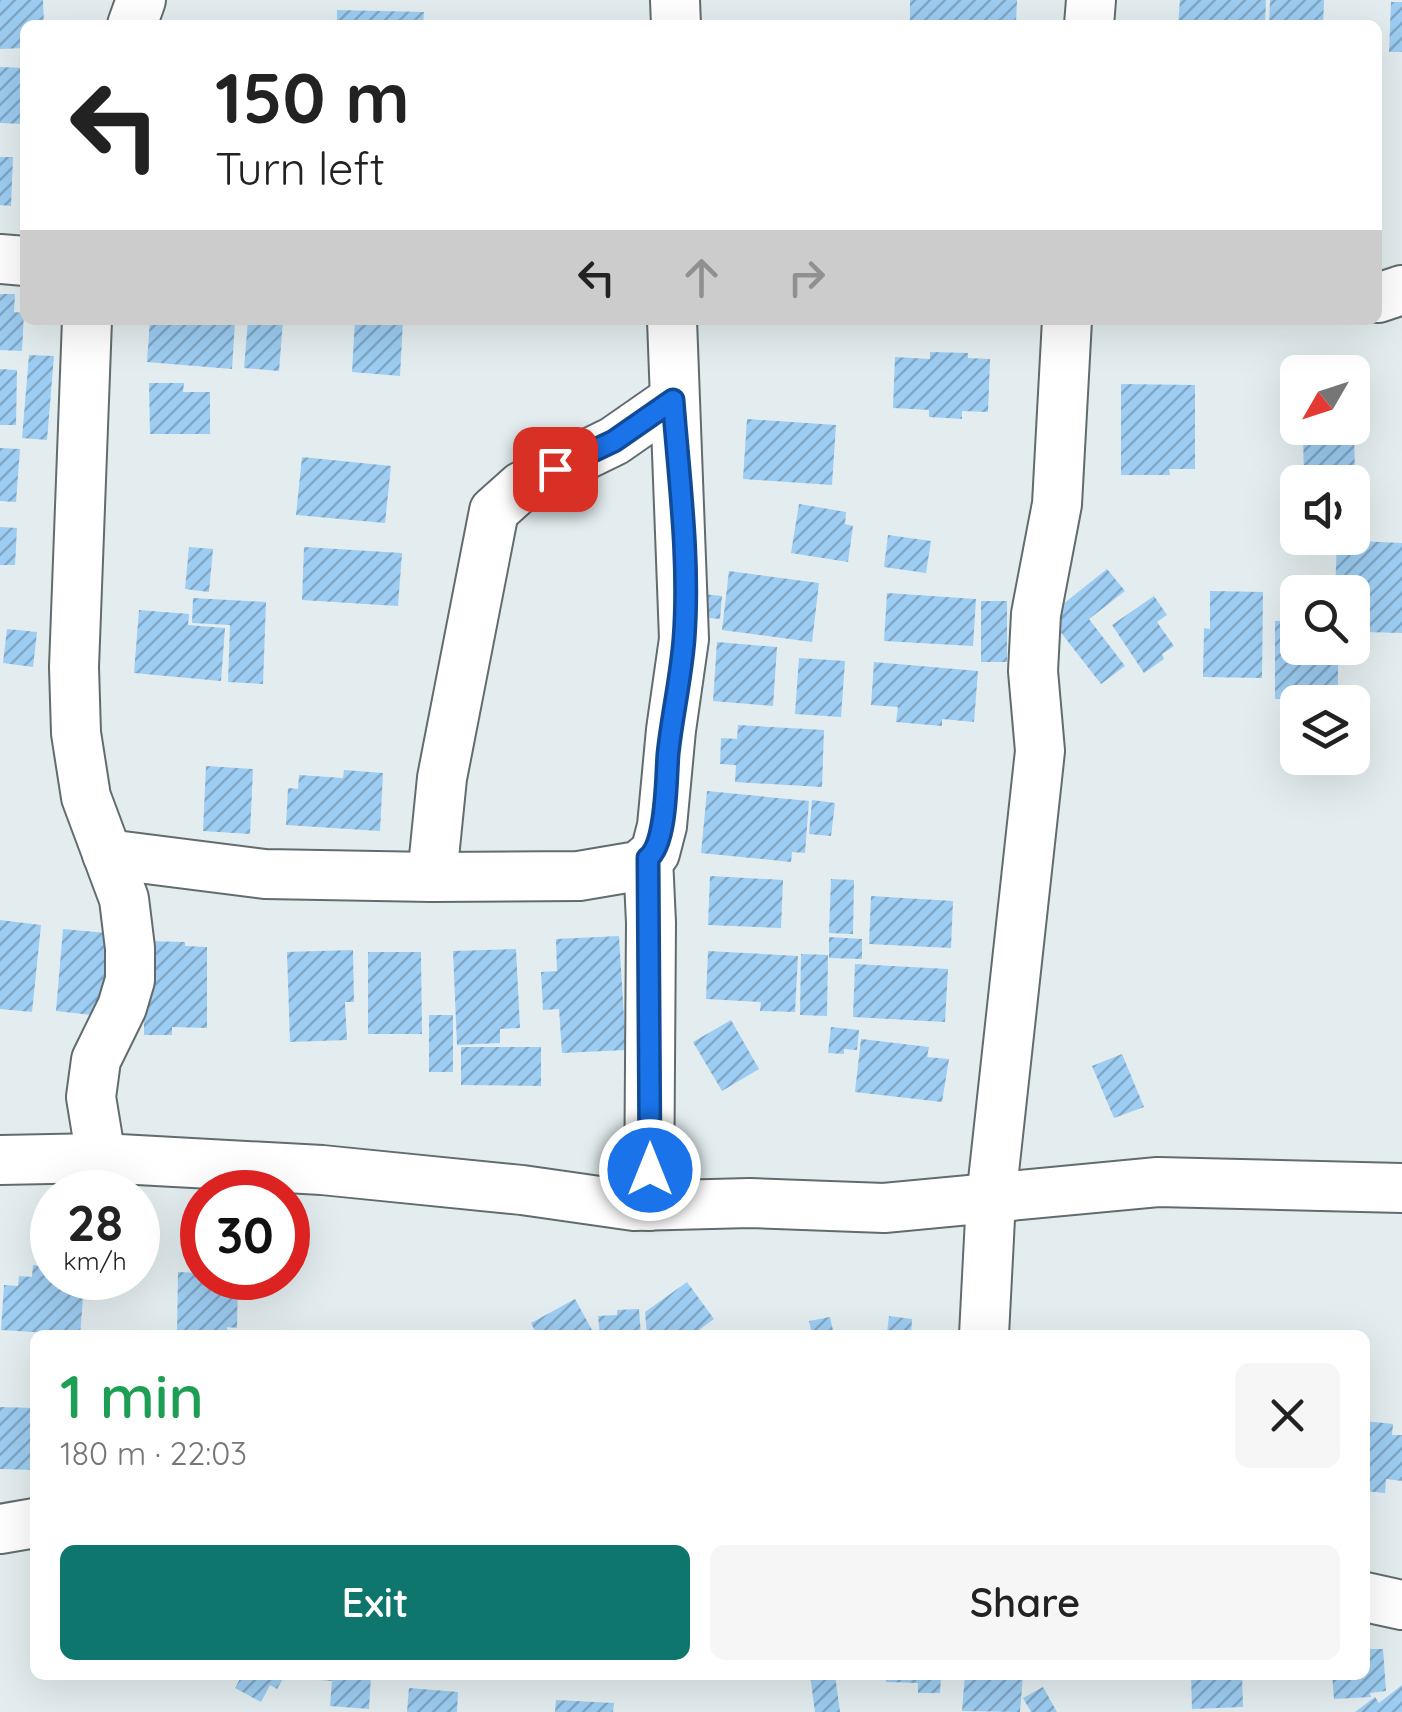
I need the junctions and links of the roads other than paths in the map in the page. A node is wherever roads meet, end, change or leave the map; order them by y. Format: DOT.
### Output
graph roads {
  1 [pos="87,325"];
  2 [pos="672,325"];
  3 [pos="1066,325"];
  4 [pos="673,400"];
  5 [pos="107,854"];
  6 [pos="648,858"];
  7 [pos="432,878"];
  8 [pos="101,1158"];
  9 [pos="0,1160"];
  10 [pos="1402,1188"];
  11 [pos="991,1199"];
  12 [pos="649,1206"];
  13 [pos="984,1330"];
  14 [pos="30,1525"];
  15 [pos="0,1529"];
  16 [pos="1370,1599"];
  17 [pos="1402,1605"];
  1 -- 5 [label="street"];
  2 -- 4 [label="street"];
  3 -- 11 [label="street"];
  4 -- 6 [label="street"];
  4 -- 7 [label="street"];
  5 -- 7 [label="street"];
  5 -- 8 [label="street"];
  6 -- 7 [label="street"];
  6 -- 12 [label="street"];
  8 -- 9 [label="street"];
  8 -- 12 [label="street"];
  10 -- 11 [label="street"];
  11 -- 12 [label="street"];
  11 -- 13 [label="street"];
  14 -- 15 [label="street"];
  16 -- 17 [label="street"];
}
